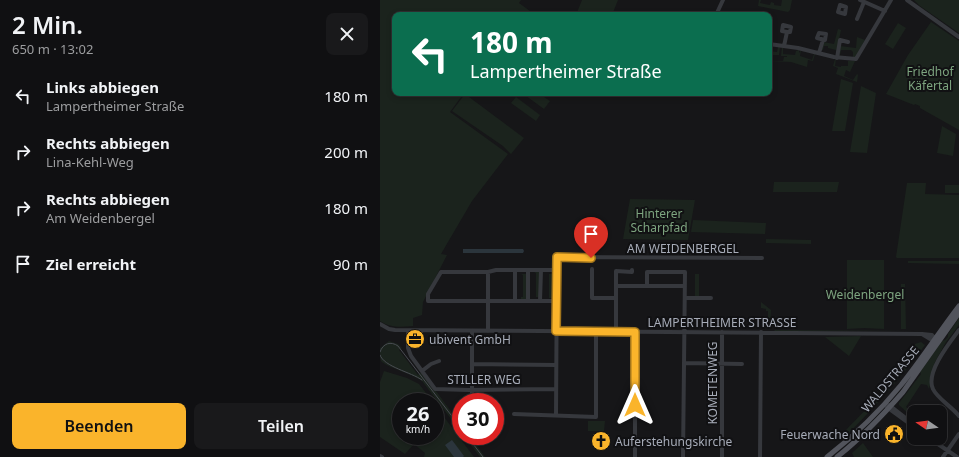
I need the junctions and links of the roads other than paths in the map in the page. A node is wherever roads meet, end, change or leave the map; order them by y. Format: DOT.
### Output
graph roads {
  1 [pos="723,0"];
  2 [pos="846,0"];
  3 [pos="860,0"];
  4 [pos="891,0"];
  5 [pos="907,0"];
  6 [pos="864,2"];
  7 [pos="843,6"];
  8 [pos="885,11"];
  9 [pos="717,12"];
  10 [pos="857,19"];
  11 [pos="787,32"];
  12 [pos="959,37"];
  13 [pos="822,40"];
  14 [pos="848,42"];
  15 [pos="772,44"];
  16 [pos="784,46"];
  17 [pos="819,53"];
  18 [pos="837,58"];
  19 [pos="762,258"];
  20 [pos="592,269"];
  21 [pos="515,270"];
  22 [pos="528,270"];
  23 [pos="541,270"];
  24 [pos="556,270"];
  25 [pos="632,270"];
  26 [pos="488,272"];
  27 [pos="616,286"];
  28 [pos="647,286"];
  29 [pos="685,286"];
  30 [pos="616,298"];
  31 [pos="685,298"];
  32 [pos="711,298"];
  33 [pos="488,301"];
  34 [pos="515,301"];
  35 [pos="528,301"];
  36 [pos="540,301"];
  37 [pos="556,301"];
  38 [pos="959,306"];
  39 [pos="959,313"];
  40 [pos="380,324"];
  41 [pos="408,330"];
  42 [pos="959,330"];
  43 [pos="472,331"];
  44 [pos="488,331"];
  45 [pos="556,331"];
  46 [pos="596,331"];
  47 [pos="616,332"];
  48 [pos="635,332"];
  49 [pos="684,332"];
  50 [pos="722,332"];
  51 [pos="761,332"];
  52 [pos="936,340"];
  53 [pos="439,361"];
  54 [pos="684,363"];
  55 [pos="472,364"];
  56 [pos="722,364"];
  57 [pos="742,364"];
  58 [pos="556,365"];
  59 [pos="422,371"];
  60 [pos="472,389"];
  61 [pos="556,389"];
  62 [pos="472,393"];
  63 [pos="885,403"];
  64 [pos="890,407"];
  65 [pos="514,414"];
  66 [pos="556,415"];
  67 [pos="959,416"];
  68 [pos="907,420"];
  69 [pos="959,434"];
  70 [pos="635,442"];
  71 [pos="683,442"];
  72 [pos="939,445"];
  73 [pos="838,448"];
  74 [pos="947,451"];
  75 [pos="840,455"];
  76 [pos="635,457"];
  77 [pos="683,457"];
  78 [pos="722,457"];
  79 [pos="760,457"];
  80 [pos="827,457"];
  81 [pos="848,457"];
  82 [pos="943,457"];
  83 [pos="956,457"];
  1 -- 9 [label="street"];
  2 -- 7 [label="street"];
  3 -- 6 [label="street"];
  4 -- 8 [label="street"];
  5 -- 12 [label="street"];
  6 -- 8 [label="street"];
  6 -- 10 [label="street"];
  8 -- 18 [label="street"];
  11 -- 16 [label="street"];
  13 -- 17 [label="street"];
  14 -- 18 [label="street"];
  15 -- 16 [label="street"];
  16 -- 17 [label="street"];
  17 -- 18 [label="street"];
  19 -- 24 [label="street, AM WEIDENBERGEL"];
  20 -- 30 [label="street"];
  21 -- 22 [label="street"];
  21 -- 26 [label="street"];
  21 -- 34 [label="street"];
  22 -- 23 [label="street"];
  22 -- 35 [label="street"];
  23 -- 24 [label="street"];
  23 -- 36 [label="street"];
  24 -- 37 [label="street"];
  25 -- 27 [label="street"];
  26 -- 33 [label="street"];
  26 -- 33 [label="street"];
  27 -- 28 [label="street"];
  27 -- 30 [label="street"];
  28 -- 29 [label="street"];
  28 -- 29 [label="street"];
  29 -- 31 [label="street"];
  30 -- 47 [label="street"];
  31 -- 32 [label="street"];
  31 -- 49 [label="street"];
  33 -- 34 [label="street"];
  33 -- 44 [label="street"];
  34 -- 35 [label="street"];
  35 -- 36 [label="street"];
  36 -- 37 [label="street"];
  37 -- 45 [label="street"];
  38 -- 52 [label="main road, WALDSTRASSE"];
  39 -- 52 [label="main road, WALDSTRASSE"];
  40 -- 41 [label="street, LAMPERTHEIMER STRASSE"];
  41 -- 43 [label="street, LAMPERTHEIMER STRASSE"];
  41 -- 59 [label="street, STILLER WEG"];
  42 -- 67 [label="street"];
  43 -- 44 [label="street, LAMPERTHEIMER STRASSE"];
  43 -- 55 [label="street"];
  44 -- 45 [label="street, LAMPERTHEIMER STRASSE"];
  45 -- 46 [label="street, LAMPERTHEIMER STRASSE"];
  45 -- 58 [label="street"];
  46 -- 47 [label="street, LAMPERTHEIMER STRASSE"];
  46 -- 66 [label="street"];
  47 -- 48 [label="street, LAMPERTHEIMER STRASSE"];
  48 -- 49 [label="street, LAMPERTHEIMER STRASSE"];
  48 -- 70 [label="street"];
  49 -- 50 [label="street, LAMPERTHEIMER STRASSE"];
  49 -- 54 [label="street"];
  50 -- 51 [label="street, LAMPERTHEIMER STRASSE"];
  50 -- 56 [label="street, KOMETENWEG"];
  51 -- 52 [label="street, LAMPERTHEIMER STRASSE"];
  51 -- 79 [label="street"];
  52 -- 63 [label="main road, WALDSTRASSE"];
  52 -- 64 [label="main road, WALDSTRASSE"];
  53 -- 59 [label="street, STILLER WEG"];
  54 -- 56 [label="street"];
  54 -- 71 [label="street"];
  55 -- 58 [label="street"];
  55 -- 60 [label="street"];
  56 -- 57 [label="street"];
  56 -- 78 [label="street, KOMETENWEG"];
  58 -- 61 [label="street"];
  59 -- 60 [label="street, STILLER WEG"];
  60 -- 61 [label="street, STILLER WEG"];
  60 -- 62 [label="street"];
  61 -- 66 [label="street"];
  63 -- 64 [label="street"];
  63 -- 73 [label="main road, WALDSTRASSE"];
  64 -- 68 [label="street"];
  64 -- 75 [label="main road, WALDSTRASSE"];
  65 -- 66 [label="street"];
  69 -- 74 [label="street"];
  70 -- 71 [label="street"];
  70 -- 76 [label="street"];
  71 -- 77 [label="street"];
  72 -- 74 [label="street"];
  73 -- 75 [label="main road"];
  73 -- 80 [label="main road, WALDSTRASSE"];
  74 -- 82 [label="street"];
  74 -- 83 [label="street"];
  75 -- 81 [label="main road"];
}
